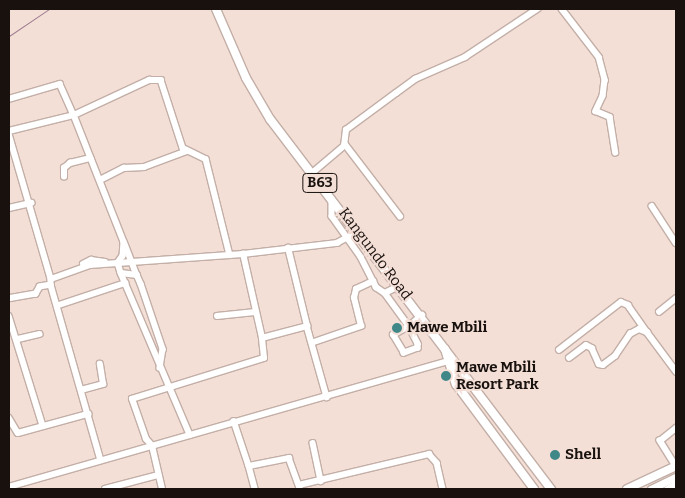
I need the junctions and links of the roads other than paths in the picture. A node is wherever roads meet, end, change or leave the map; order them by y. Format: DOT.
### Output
graph roads {
  1 [pos="216,9"];
  2 [pos="537,9"];
  3 [pos="562,9"];
  4 [pos="9,99"];
  5 [pos="74,115"];
  6 [pos="9,132"];
  7 [pos="345,144"];
  8 [pos="187,151"];
  9 [pos="616,153"];
  10 [pos="90,158"];
  11 [pos="312,173"];
  12 [pos="64,177"];
  13 [pos="100,180"];
  14 [pos="332,199"];
  15 [pos="30,203"];
  16 [pos="652,206"];
  17 [pos="9,208"];
  18 [pos="400,216"];
  19 [pos="358,232"];
  20 [pos="348,239"];
  21 [pos="124,242"];
  22 [pos="676,243"];
  23 [pos="288,248"];
  24 [pos="371,248"];
  25 [pos="243,254"];
  26 [pos="230,255"];
  27 [pos="361,257"];
  28 [pos="131,260"];
  29 [pos="118,263"];
  30 [pos="121,273"];
  31 [pos="136,275"];
  32 [pos="373,281"];
  33 [pos="51,282"];
  34 [pos="125,283"];
  35 [pos="399,286"];
  36 [pos="385,293"];
  37 [pos="676,298"];
  38 [pos="9,299"];
  39 [pos="59,305"];
  40 [pos="255,312"];
  41 [pos="658,312"];
  42 [pos="9,316"];
  43 [pos="217,316"];
  44 [pos="422,316"];
  45 [pos="307,326"];
  46 [pos="409,326"];
  47 [pos="647,332"];
  48 [pos="39,334"];
  49 [pos="262,338"];
  50 [pos="18,339"];
  51 [pos="314,342"];
  52 [pos="444,345"];
  53 [pos="559,350"];
  54 [pos="569,358"];
  55 [pos="448,362"];
  56 [pos="100,364"];
  57 [pos="160,368"];
  58 [pos="676,371"];
  59 [pos="169,388"];
  60 [pos="81,390"];
  61 [pos="327,396"];
  62 [pos="88,414"];
  63 [pos="9,418"];
  64 [pos="234,422"];
  65 [pos="43,426"];
  66 [pos="676,428"];
  67 [pos="190,435"];
  68 [pos="314,443"];
  69 [pos="516,443"];
  70 [pos="152,446"];
  71 [pos="507,452"];
  72 [pos="101,460"];
  73 [pos="249,466"];
  74 [pos="676,466"];
  75 [pos="158,475"];
  76 [pos="676,477"];
  77 [pos="321,481"];
  78 [pos="676,484"];
  79 [pos="9,487"];
  80 [pos="299,487"];
  81 [pos="443,488"];
  82 [pos="105,489"];
  83 [pos="162,489"];
  84 [pos="255,489"];
  85 [pos="534,489"];
  86 [pos="551,489"];
  87 [pos="627,489"];
  88 [pos="651,489"];
  89 [pos="667,489"];
  1 -- 11 [label="highway, Kangundo Road / B63"];
  2 -- 7 [label="street"];
  3 -- 9 [label="street"];
  4 -- 5 [label="street"];
  5 -- 6 [label="street"];
  5 -- 8 [label="street"];
  5 -- 10 [label="street"];
  6 -- 15 [label="street"];
  7 -- 11 [label="street"];
  7 -- 18 [label="street"];
  8 -- 13 [label="street"];
  8 -- 26 [label="street"];
  10 -- 12 [label="street"];
  10 -- 13 [label="street"];
  11 -- 14 [label="highway, Kangundo Road / B63"];
  13 -- 21 [label="street"];
  14 -- 19 [label="highway, Kangundo Road / B63"];
  14 -- 20 [label="street"];
  15 -- 17 [label="street"];
  15 -- 33 [label="street"];
  16 -- 22 [label="street"];
  19 -- 20 [label="street"];
  19 -- 24 [label="highway, Kangundo Road / B63"];
  20 -- 23 [label="street"];
  20 -- 27 [label="street"];
  21 -- 28 [label="street"];
  21 -- 29 [label="street"];
  23 -- 25 [label="street"];
  23 -- 45 [label="street"];
  24 -- 27 [label="street"];
  24 -- 35 [label="highway, Kangundo Road / B63"];
  25 -- 26 [label="street"];
  25 -- 40 [label="street"];
  26 -- 28 [label="street"];
  27 -- 32 [label="street"];
  28 -- 29 [label="street"];
  28 -- 31 [label="street"];
  29 -- 30 [label="street"];
  29 -- 33 [label="street"];
  30 -- 31 [label="street"];
  30 -- 34 [label="street"];
  31 -- 57 [label="street"];
  32 -- 36 [label="street"];
  32 -- 51 [label="street"];
  33 -- 38 [label="street"];
  33 -- 39 [label="street"];
  34 -- 39 [label="street"];
  34 -- 57 [label="street"];
  35 -- 36 [label="street"];
  35 -- 44 [label="highway, Kangundo Road / B63"];
  36 -- 46 [label="street"];
  37 -- 41 [label="street"];
  39 -- 60 [label="street"];
  40 -- 43 [label="street"];
  40 -- 49 [label="street"];
  42 -- 50 [label="street"];
  44 -- 46 [label="street"];
  44 -- 52 [label="highway, Kangundo Road / B63"];
  45 -- 49 [label="street"];
  45 -- 51 [label="street"];
  46 -- 46 [label="street"];
  47 -- 53 [label="street"];
  47 -- 54 [label="street"];
  47 -- 58 [label="street"];
  48 -- 50 [label="street"];
  49 -- 59 [label="street"];
  50 -- 65 [label="street"];
  51 -- 61 [label="street"];
  52 -- 55 [label="highway, Kangundo Road / B63"];
  52 -- 69 [label="highway, Kangundo Road / B63"];
  55 -- 61 [label="street"];
  55 -- 71 [label="highway, Kangundo Road / B63"];
  56 -- 60 [label="street"];
  57 -- 59 [label="street"];
  59 -- 67 [label="street"];
  59 -- 70 [label="street"];
  60 -- 62 [label="street"];
  61 -- 64 [label="street"];
  62 -- 65 [label="street"];
  62 -- 72 [label="street"];
  63 -- 65 [label="street"];
  64 -- 67 [label="street"];
  64 -- 73 [label="street"];
  66 -- 74 [label="street"];
  67 -- 70 [label="street"];
  68 -- 77 [label="street"];
  69 -- 71 [label="highway"];
  69 -- 86 [label="highway, Kangundo Road / B63"];
  70 -- 72 [label="street"];
  70 -- 75 [label="street"];
  71 -- 85 [label="highway, Kangundo Road / B63"];
  72 -- 79 [label="street"];
  73 -- 80 [label="street"];
  73 -- 84 [label="street"];
  74 -- 87 [label="highway"];
  75 -- 82 [label="street"];
  75 -- 83 [label="street"];
  76 -- 88 [label="main road"];
  77 -- 80 [label="street"];
  77 -- 81 [label="street"];
  78 -- 89 [label="main road"];
}
